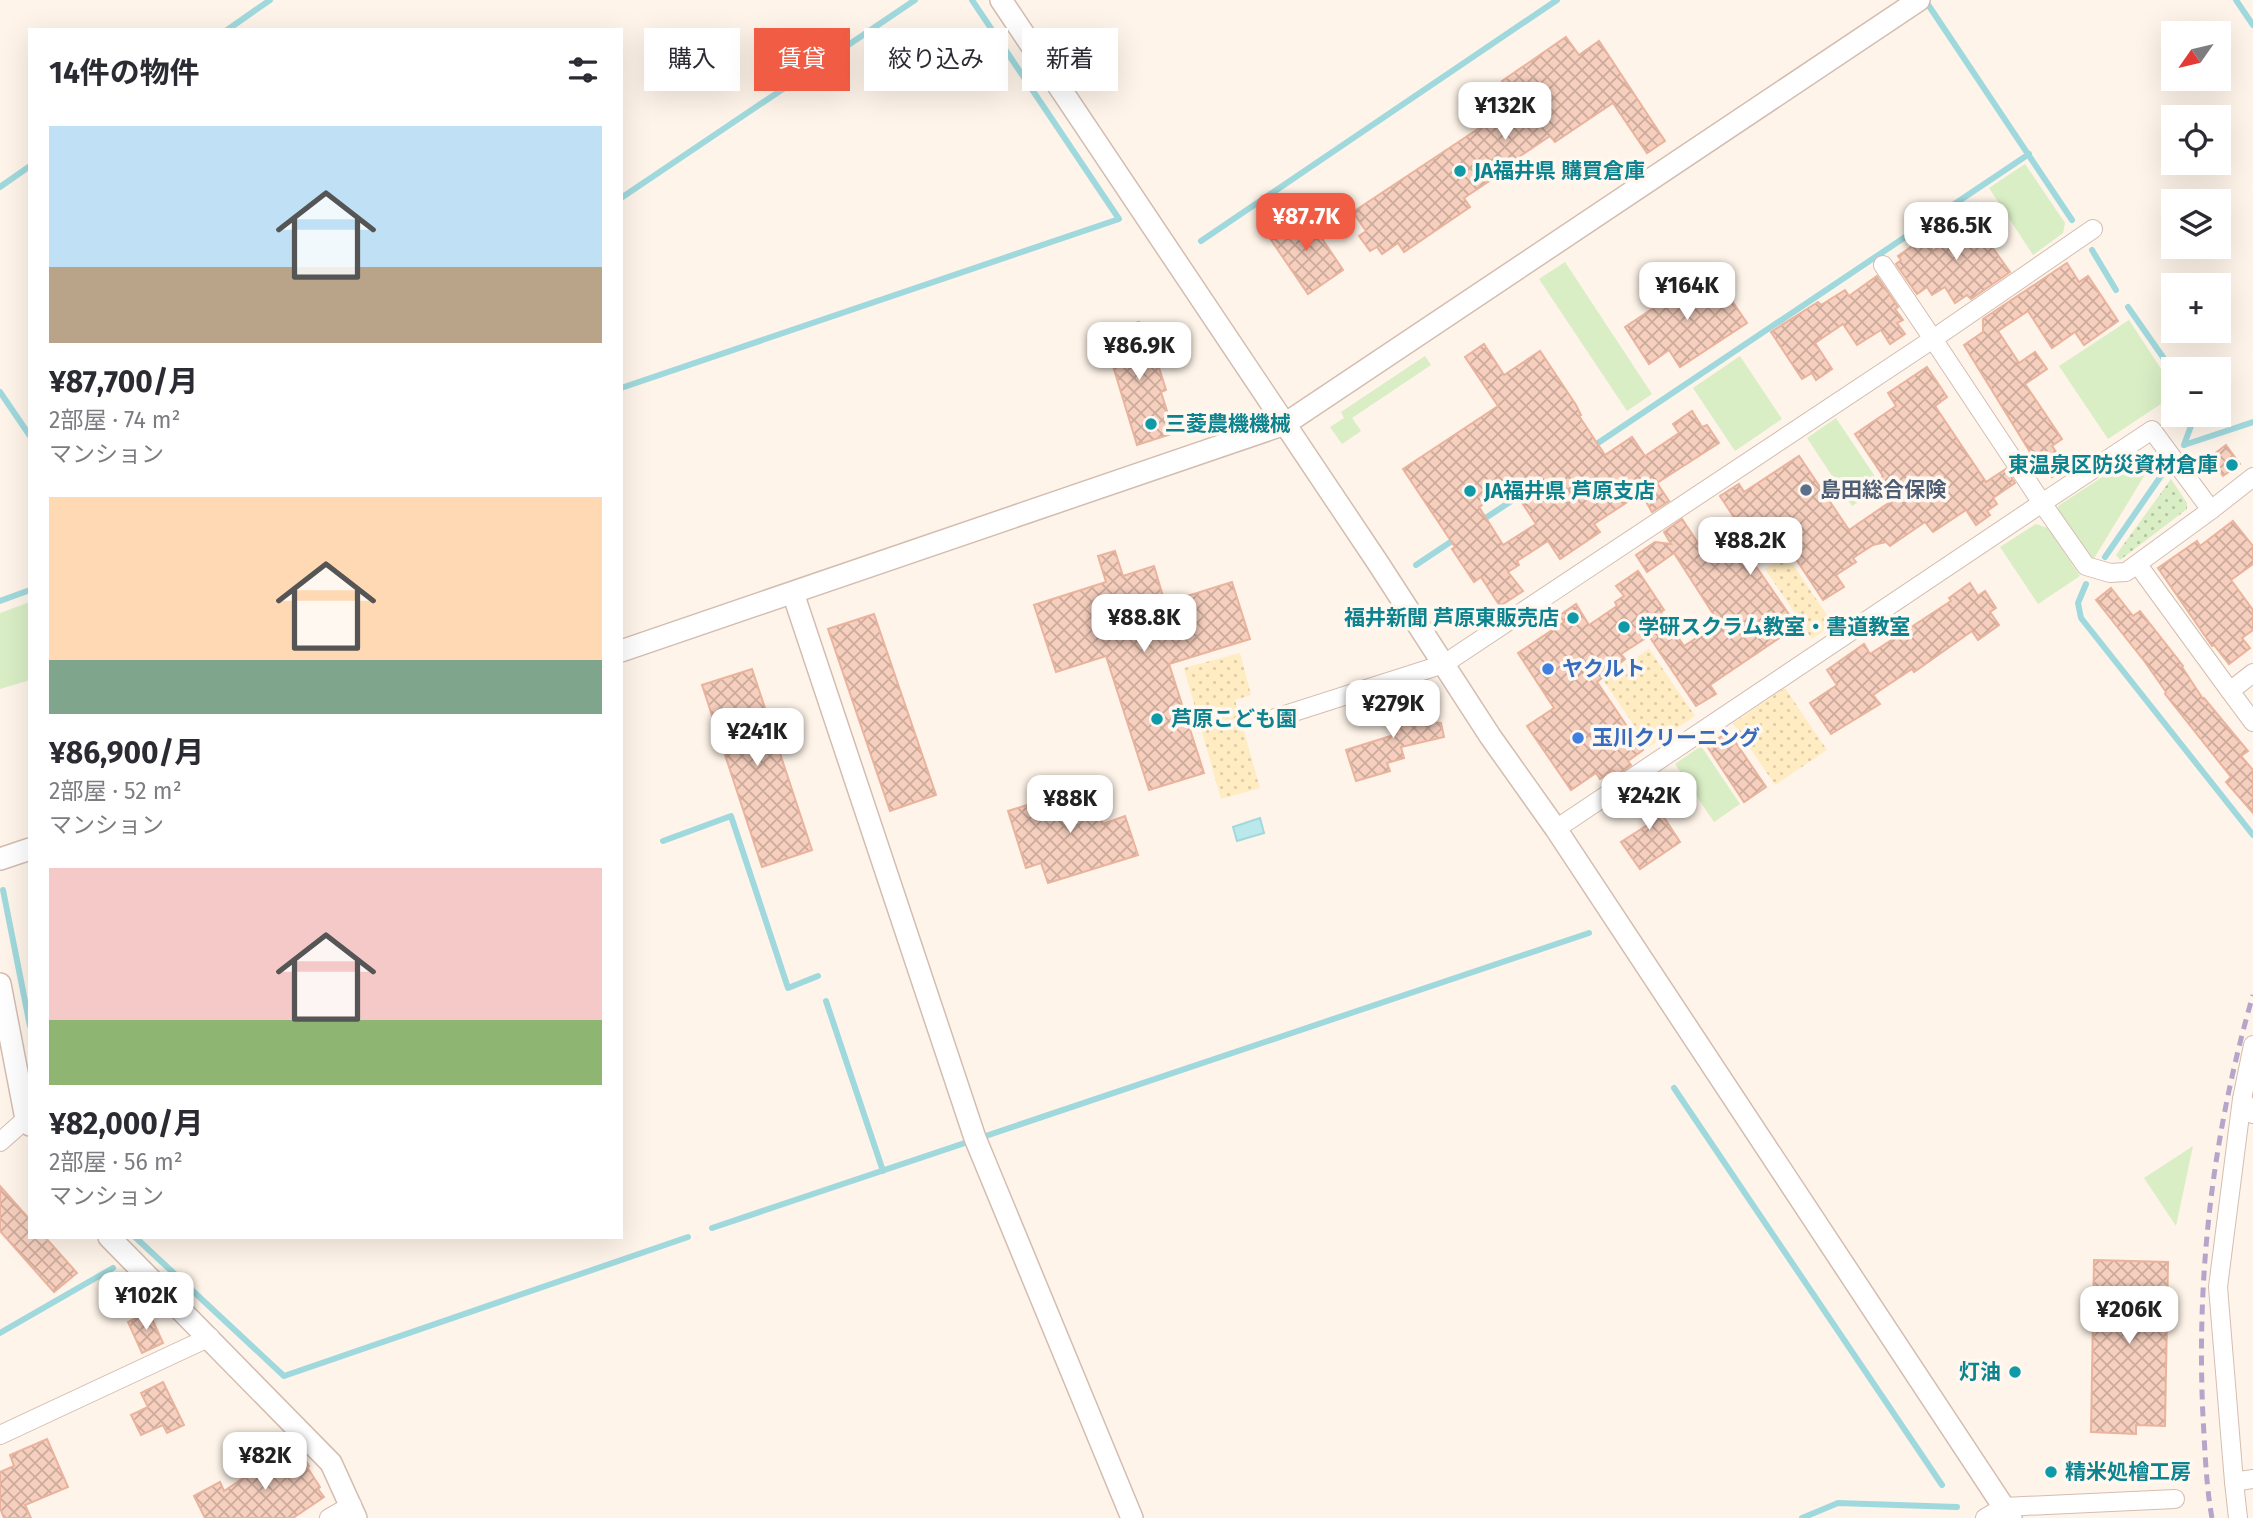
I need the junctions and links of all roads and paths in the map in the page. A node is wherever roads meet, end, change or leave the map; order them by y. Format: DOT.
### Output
graph roads {
  1 [pos="1001,0"];
  2 [pos="1919,0"];
  3 [pos="2093,229"];
  4 [pos="1884,265"];
  5 [pos="1933,340"];
  6 [pos="1285,424"];
  7 [pos="2253,477"];
  8 [pos="2042,503"];
  9 [pos="2211,510"];
  10 [pos="2138,565"];
  11 [pos="793,593"];
  12 [pos="623,651"];
  13 [pos="1444,664"];
  14 [pos="2253,673"];
  15 [pos="2230,691"];
  16 [pos="1269,720"];
  17 [pos="2253,722"];
  18 [pos="1556,829"];
  19 [pos="28,850"];
  20 [pos="0,859"];
  21 [pos="0,984"];
  22 [pos="2253,1045"];
  23 [pos="2242,1099"];
  24 [pos="2253,1114"];
  25 [pos="28,1122"];
  26 [pos="0,1142"];
  27 [pos="111,1239"];
  28 [pos="210,1337"];
  29 [pos="0,1434"];
  30 [pos="2253,1479"];
  31 [pos="2234,1482"];
  32 [pos="2175,1499"];
  33 [pos="354,1512"];
  34 [pos="2008,1513"];
  35 [pos="329,1518"];
  36 [pos="1132,1518"];
  37 [pos="1985,1518"];
  38 [pos="2238,1518"];
  1 -- 6 [label="street"];
  2 -- 6 [label="street"];
  3 -- 5 [label="street"];
  4 -- 5 [label="street"];
  5 -- 8 [label="street"];
  5 -- 13 [label="street"];
  6 -- 11 [label="street"];
  6 -- 13 [label="street"];
  7 -- 9 [label="street"];
  8 -- 9 [label="street"];
  8 -- 10 [label="street"];
  8 -- 18 [label="street"];
  9 -- 10 [label="street"];
  10 -- 15 [label="street"];
  11 -- 12 [label="street"];
  11 -- 36 [label="street"];
  13 -- 16 [label="street"];
  13 -- 18 [label="street"];
  14 -- 15 [label="street"];
  15 -- 17 [label="street"];
  18 -- 34 [label="street"];
  19 -- 20 [label="street"];
  21 -- 25 [label="street"];
  22 -- 23 [label="street"];
  23 -- 24 [label="street"];
  23 -- 31 [label="street"];
  25 -- 26 [label="street"];
  27 -- 28 [label="street"];
  28 -- 29 [label="street"];
  28 -- 33 [label="street"];
  30 -- 31 [label="street"];
  31 -- 38 [label="street"];
  32 -- 34 [label="street"];
  33 -- 35 [label="street"];
  34 -- 37 [label="street"];
}
